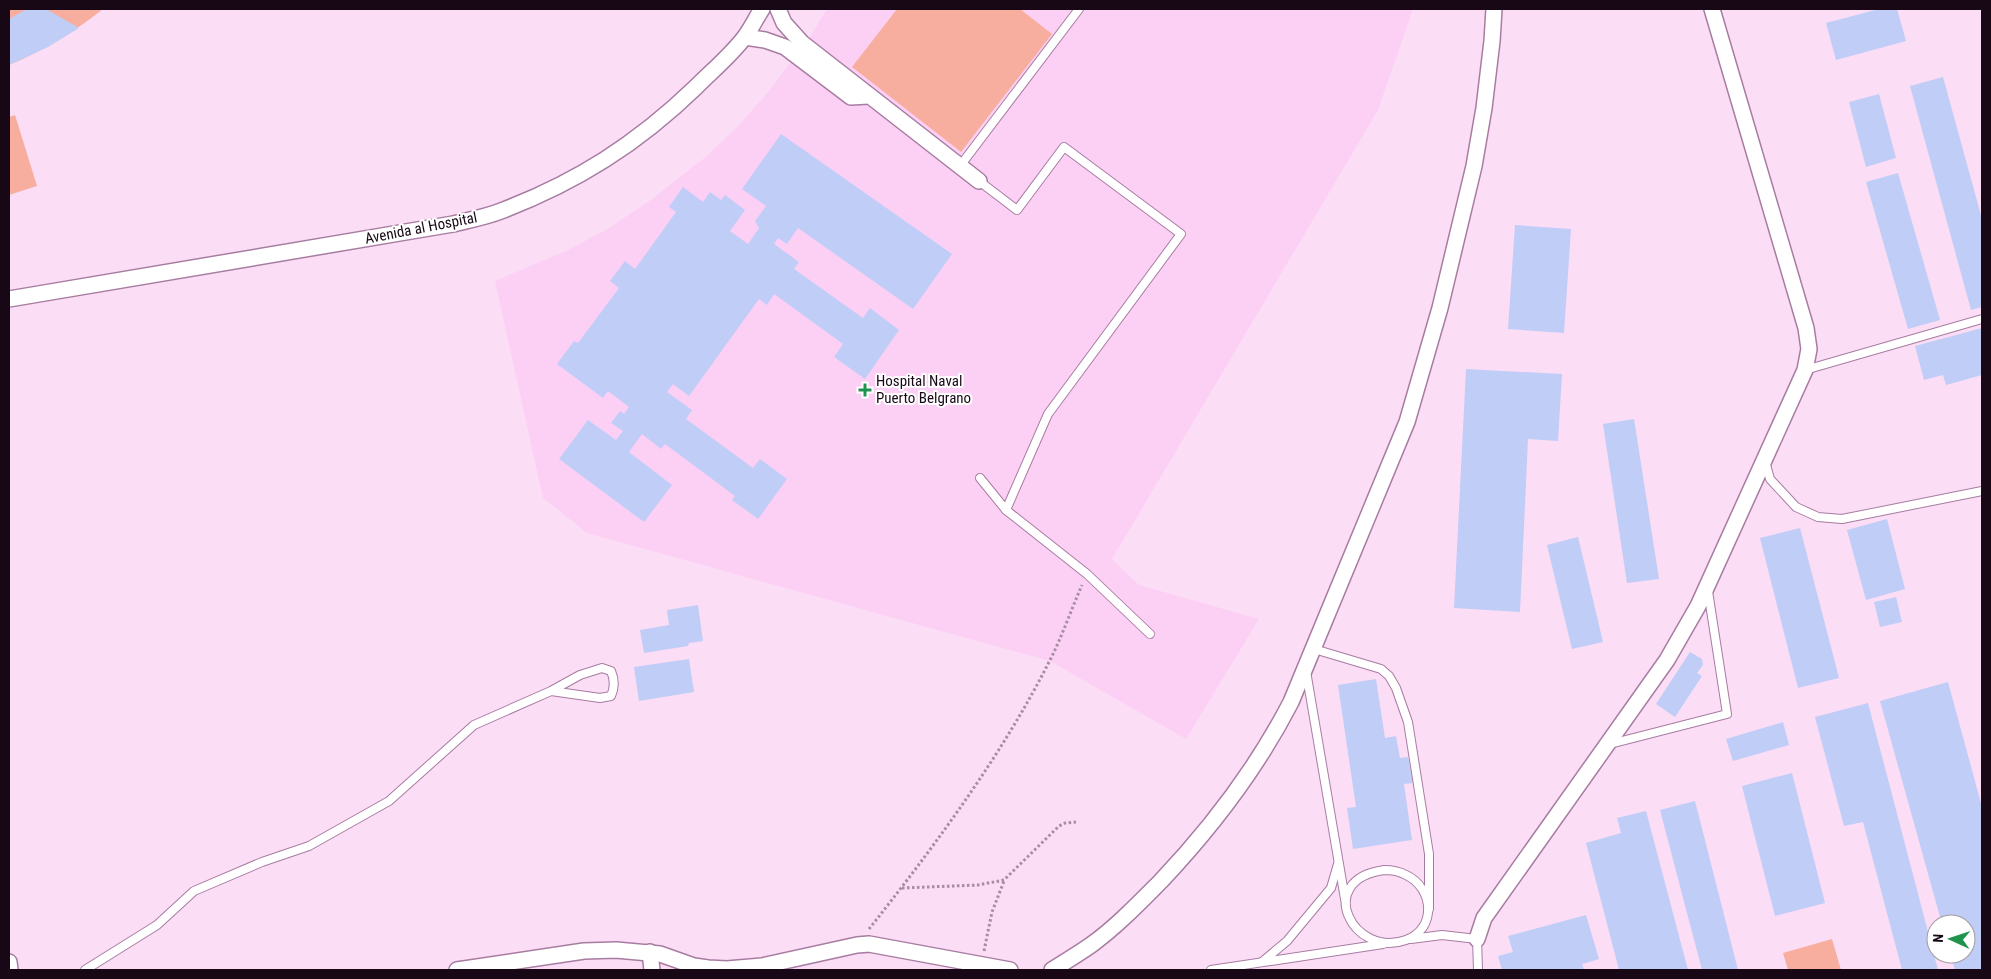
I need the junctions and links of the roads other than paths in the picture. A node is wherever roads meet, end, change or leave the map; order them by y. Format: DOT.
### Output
graph roads {
  1 [pos="762,9"];
  2 [pos="778,9"];
  3 [pos="1079,9"];
  4 [pos="1494,9"];
  5 [pos="1712,9"];
  6 [pos="745,38"];
  7 [pos="868,96"];
  8 [pos="960,166"];
  9 [pos="979,181"];
  10 [pos="9,299"];
  11 [pos="1982,319"];
  12 [pos="1805,370"];
  13 [pos="1764,459"];
  14 [pos="980,478"];
  15 [pos="1982,491"];
  16 [pos="1006,510"];
  17 [pos="1707,587"];
  18 [pos="1150,634"];
  19 [pos="1314,649"];
  20 [pos="1306,669"];
  21 [pos="551,691"];
  22 [pos="1607,745"];
  23 [pos="1339,862"];
  24 [pos="1346,904"];
  25 [pos="1429,909"];
  26 [pos="1477,939"];
  27 [pos="1406,940"];
  28 [pos="1397,942"];
  29 [pos="650,952"];
  30 [pos="9,962"];
  31 [pos="1261,963"];
  32 [pos="10,970"];
  33 [pos="85,970"];
  34 [pos="457,970"];
  35 [pos="652,970"];
  36 [pos="1010,970"];
  37 [pos="1052,970"];
  38 [pos="1211,970"];
  39 [pos="1478,970"];
  1 -- 6 [label="street, Avenida al Hospital"];
  2 -- 7 [label="street"];
  3 -- 8 [label="lane"];
  4 -- 19 [label="street"];
  5 -- 12 [label="street"];
  6 -- 7 [label="street"];
  6 -- 10 [label="street, Avenida al Hospital"];
  7 -- 8 [label="street"];
  8 -- 9 [label="street"];
  9 -- 16 [label="lane"];
  11 -- 12 [label="lane"];
  12 -- 13 [label="street"];
  13 -- 15 [label="lane"];
  13 -- 17 [label="street"];
  14 -- 16 [label="lane"];
  16 -- 18 [label="lane"];
  17 -- 22 [label="street"];
  17 -- 22 [label="lane"];
  19 -- 20 [label="street"];
  19 -- 25 [label="lane"];
  20 -- 23 [label="lane"];
  20 -- 37 [label="street"];
  21 -- 21 [label="lane"];
  21 -- 33 [label="lane"];
  22 -- 26 [label="street"];
  23 -- 24 [label="lane"];
  23 -- 31 [label="lane"];
  24 -- 25 [label="lane"];
  24 -- 28 [label="lane"];
  25 -- 27 [label="lane"];
  26 -- 27 [label="lane"];
  26 -- 39 [label="lane"];
  27 -- 28 [label="lane"];
  28 -- 31 [label="lane"];
  29 -- 34 [label="street"];
  29 -- 35 [label="street"];
  29 -- 36 [label="street"];
  30 -- 32 [label="street"];
  31 -- 38 [label="lane"];
}
